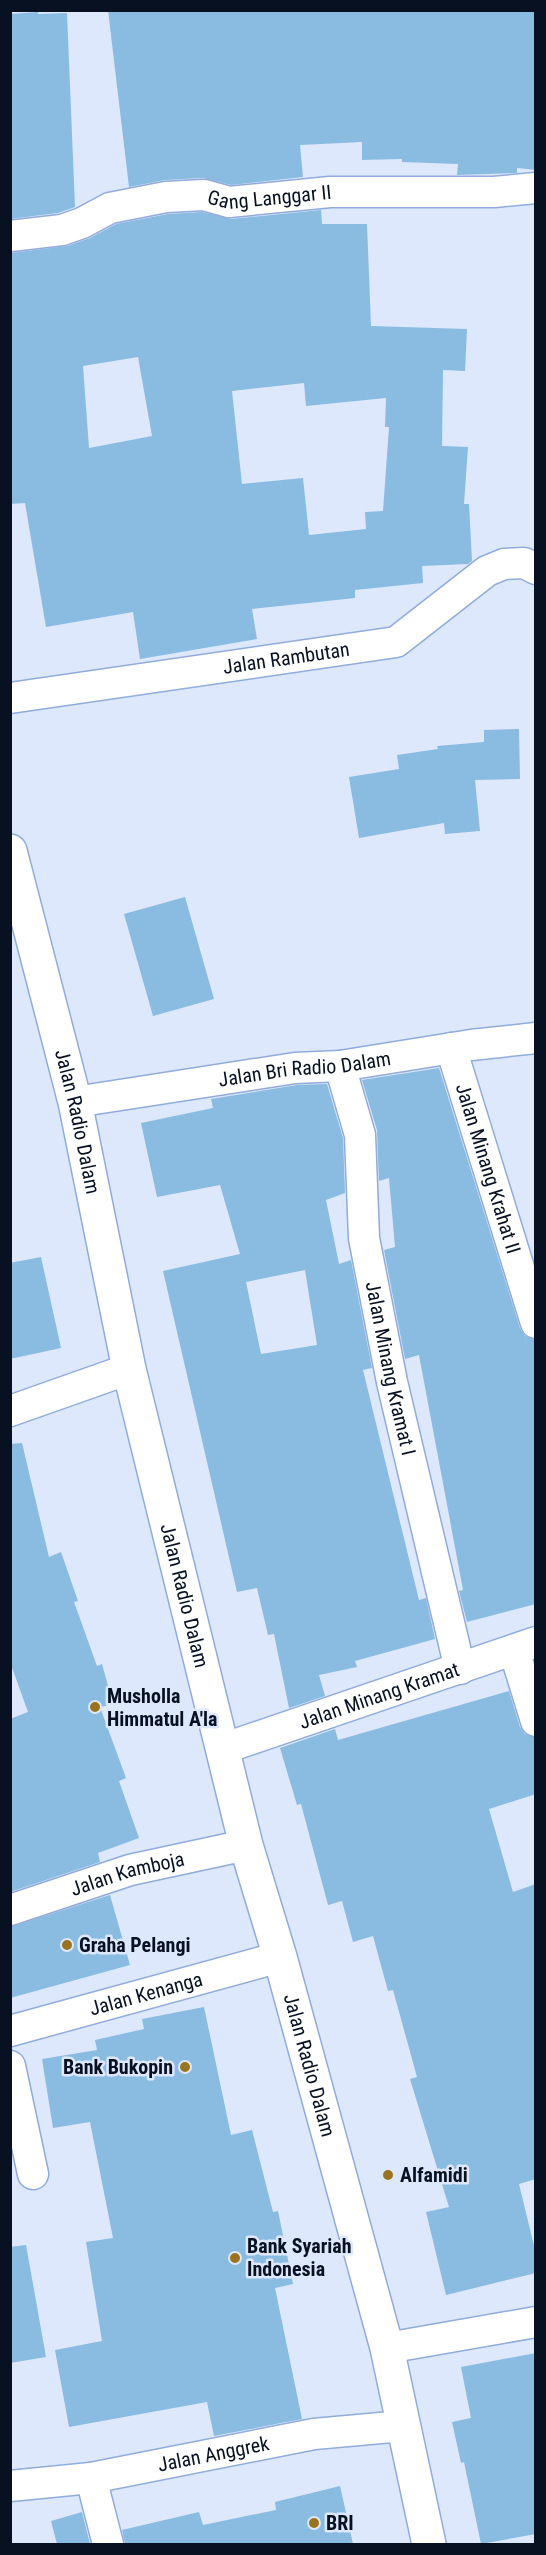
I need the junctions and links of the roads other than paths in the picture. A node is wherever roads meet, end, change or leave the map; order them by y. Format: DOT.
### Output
graph roads {
  1 [pos="536,188"];
  2 [pos="10,237"];
  3 [pos="536,570"];
  4 [pos="10,698"];
  5 [pos="10,851"];
  6 [pos="536,1038"];
  7 [pos="451,1048"];
  8 [pos="340,1066"];
  9 [pos="75,1102"];
  10 [pos="536,1323"];
  11 [pos="129,1369"];
  12 [pos="10,1411"];
  13 [pos="525,1646"];
  14 [pos="459,1669"];
  15 [pos="536,1720"];
  16 [pos="222,1749"];
  17 [pos="246,1845"];
  18 [pos="10,1910"];
  19 [pos="280,1958"];
  20 [pos="10,2031"];
  21 [pos="10,2066"];
  22 [pos="33,2174"];
  23 [pos="536,2322"];
  24 [pos="387,2348"];
  25 [pos="403,2426"];
  26 [pos="91,2478"];
  27 [pos="10,2486"];
  28 [pos="108,2544"];
  29 [pos="429,2544"];
  1 -- 2 [label="street, Gang Langgar II"];
  3 -- 4 [label="street, Jalan Rambutan"];
  5 -- 9 [label="main road, Jalan Radio Dalam"];
  6 -- 7 [label="street, Jalan Bri Radio Dalam"];
  7 -- 8 [label="street, Jalan Bri Radio Dalam"];
  7 -- 10 [label="street, Jalan Minang Krahat II"];
  8 -- 9 [label="street, Jalan Bri Radio Dalam"];
  8 -- 14 [label="street, Jalan Minang Kramat I"];
  9 -- 11 [label="main road, Jalan Radio Dalam"];
  11 -- 12 [label="street"];
  11 -- 16 [label="main road, Jalan Radio Dalam"];
  13 -- 14 [label="street, Jalan Minang Kramat"];
  13 -- 15 [label="street"];
  14 -- 16 [label="street, Jalan Minang Kramat"];
  16 -- 17 [label="main road, Jalan Radio Dalam"];
  17 -- 18 [label="street, Jalan Kamboja"];
  17 -- 19 [label="main road, Jalan Radio Dalam"];
  19 -- 20 [label="street, Jalan Kenanga"];
  19 -- 24 [label="main road, Jalan Radio Dalam"];
  21 -- 22 [label="street"];
  23 -- 24 [label="street"];
  24 -- 25 [label="main road, Jalan Radio Dalam"];
  25 -- 26 [label="street, Jalan Anggrek"];
  25 -- 29 [label="main road, Jalan Radio Dalam"];
  26 -- 27 [label="street, Jalan Anggrek"];
  26 -- 28 [label="street"];
}
